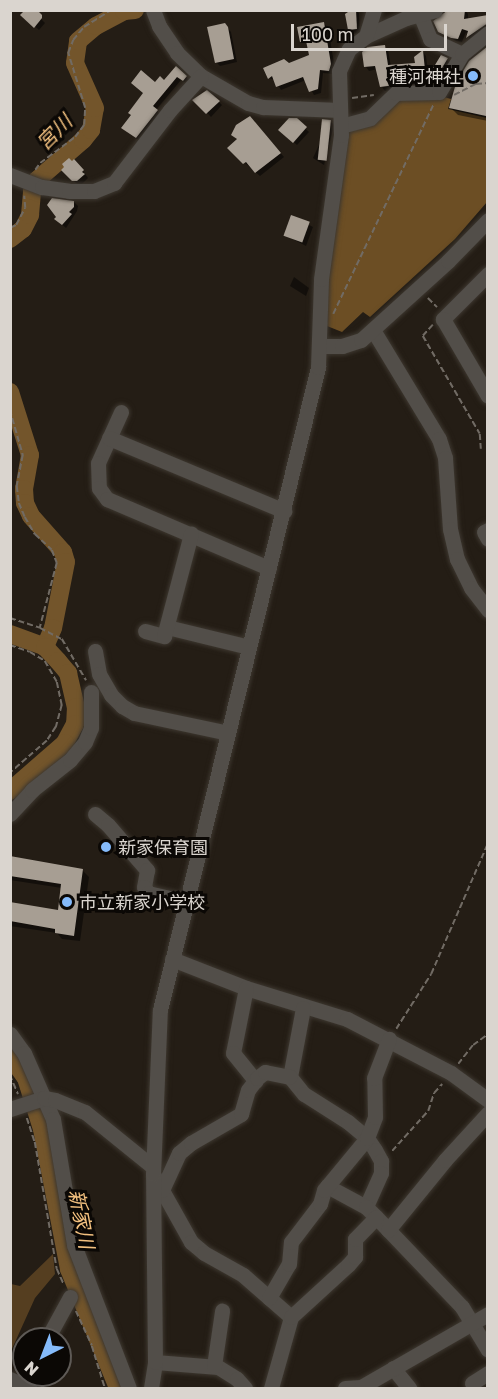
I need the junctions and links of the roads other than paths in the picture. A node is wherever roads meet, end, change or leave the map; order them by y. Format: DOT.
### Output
graph roads {
  1 [pos="153,10"];
  2 [pos="374,10"];
  3 [pos="427,12"];
  4 [pos="488,33"];
  5 [pos="366,36"];
  6 [pos="462,54"];
  7 [pos="201,76"];
  8 [pos="340,112"];
  9 [pos="10,175"];
  10 [pos="488,219"];
  11 [pos="486,279"];
  12 [pos="373,330"];
  13 [pos="320,346"];
  14 [pos="488,396"];
  15 [pos="121,412"];
  16 [pos="109,438"];
  17 [pos="284,512"];
  18 [pos="488,530"];
  19 [pos="192,534"];
  20 [pos="488,539"];
  21 [pos="269,568"];
  22 [pos="488,610"];
  23 [pos="167,627"];
  24 [pos="145,631"];
  25 [pos="249,647"];
  26 [pos="95,651"];
  27 [pos="99,674"];
  28 [pos="91,692"];
  29 [pos="92,715"];
  30 [pos="228,733"];
  31 [pos="10,814"];
  32 [pos="95,814"];
  33 [pos="186,902"];
  34 [pos="172,959"];
  35 [pos="246,988"];
  36 [pos="303,1008"];
  37 [pos="10,1034"];
  38 [pos="389,1039"];
  39 [pos="290,1077"];
  40 [pos="256,1081"];
  41 [pos="44,1098"];
  42 [pos="488,1100"];
  43 [pos="17,1108"];
  44 [pos="488,1113"];
  45 [pos="367,1138"];
  46 [pos="153,1170"];
  47 [pos="327,1186"];
  48 [pos="162,1190"];
  49 [pos="371,1212"];
  50 [pos="388,1230"];
  51 [pos="70,1297"];
  52 [pos="269,1298"];
  53 [pos="222,1311"];
  54 [pos="488,1314"];
  55 [pos="291,1317"];
  56 [pos="473,1324"];
  57 [pos="54,1327"];
  58 [pos="488,1350"];
  59 [pos="155,1362"];
  60 [pos="214,1366"];
  61 [pos="393,1368"];
  62 [pos="488,1373"];
  63 [pos="472,1383"];
  64 [pos="129,1389"];
  65 [pos="151,1389"];
  66 [pos="245,1389"];
  67 [pos="271,1389"];
  68 [pos="345,1389"];
  69 [pos="409,1389"];
  1 -- 7 [label="street"];
  2 -- 5 [label="street"];
  3 -- 5 [label="street"];
  3 -- 6 [label="street"];
  4 -- 6 [label="street"];
  5 -- 8 [label="street"];
  6 -- 8 [label="street"];
  7 -- 8 [label="street"];
  7 -- 9 [label="street"];
  8 -- 13 [label="street"];
  10 -- 12 [label="street"];
  11 -- 14 [label="street"];
  12 -- 13 [label="street"];
  12 -- 22 [label="street"];
  13 -- 17 [label="street"];
  15 -- 16 [label="street"];
  16 -- 17 [label="street"];
  16 -- 19 [label="street"];
  17 -- 21 [label="street"];
  18 -- 20 [label="street"];
  19 -- 21 [label="street"];
  19 -- 23 [label="street"];
  21 -- 25 [label="street"];
  23 -- 24 [label="street"];
  23 -- 25 [label="street"];
  25 -- 30 [label="street"];
  26 -- 27 [label="street"];
  27 -- 29 [label="street"];
  27 -- 30 [label="street"];
  28 -- 29 [label="street"];
  29 -- 31 [label="street"];
  30 -- 33 [label="street"];
  32 -- 33 [label="street"];
  33 -- 34 [label="street"];
  34 -- 35 [label="street"];
  34 -- 46 [label="street"];
  35 -- 36 [label="street"];
  35 -- 40 [label="street"];
  36 -- 38 [label="street"];
  36 -- 39 [label="street"];
  37 -- 41 [label="street"];
  38 -- 42 [label="street"];
  38 -- 45 [label="street"];
  39 -- 40 [label="street"];
  39 -- 45 [label="street"];
  40 -- 48 [label="street"];
  41 -- 43 [label="street"];
  41 -- 46 [label="street"];
  41 -- 64 [label="street"];
  44 -- 50 [label="street"];
  45 -- 47 [label="street"];
  45 -- 49 [label="street"];
  46 -- 48 [label="street"];
  46 -- 59 [label="street"];
  47 -- 49 [label="street"];
  47 -- 52 [label="street"];
  48 -- 52 [label="street"];
  49 -- 50 [label="street"];
  49 -- 55 [label="street"];
  50 -- 56 [label="street"];
  51 -- 57 [label="street"];
  52 -- 55 [label="street"];
  53 -- 60 [label="street"];
  54 -- 56 [label="street"];
  55 -- 67 [label="street"];
  56 -- 58 [label="street"];
  56 -- 61 [label="street"];
  59 -- 60 [label="street"];
  59 -- 65 [label="street"];
  60 -- 66 [label="street"];
  61 -- 68 [label="street"];
  61 -- 69 [label="street"];
  62 -- 63 [label="street"];
}
